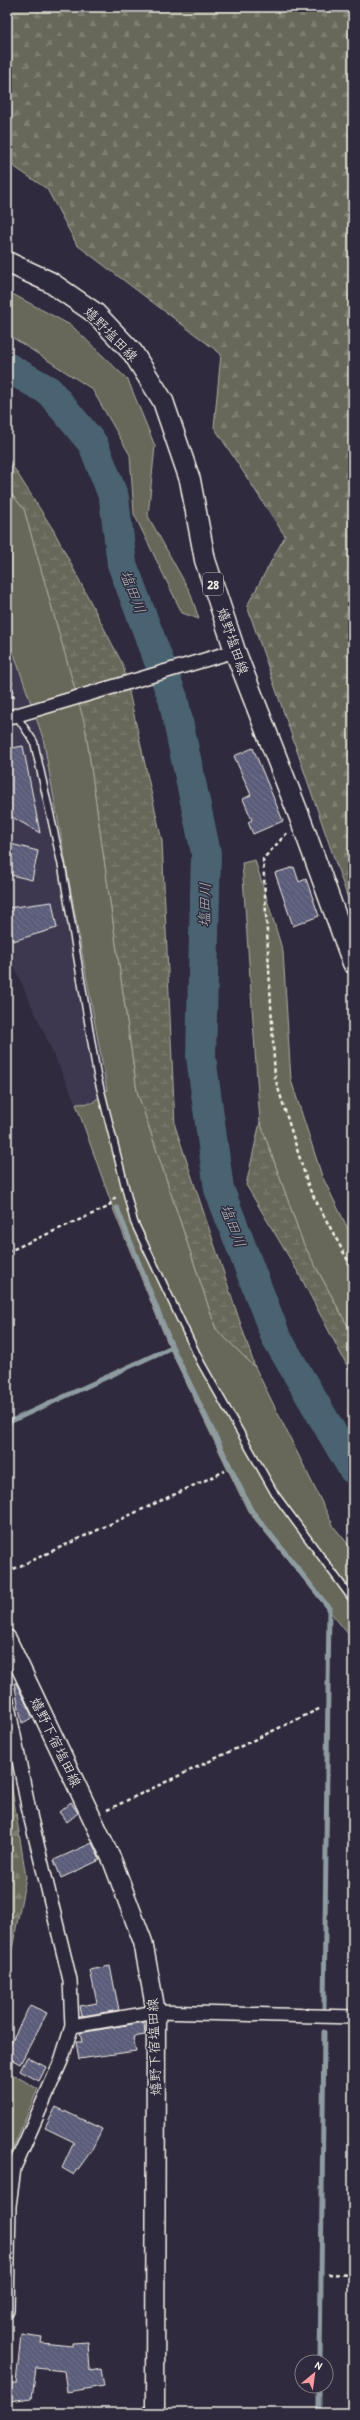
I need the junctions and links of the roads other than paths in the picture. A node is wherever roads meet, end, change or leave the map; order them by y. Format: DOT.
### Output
graph roads {
  1 [pos="7,262"];
  2 [pos="235,651"];
  3 [pos="16,715"];
  4 [pos="353,963"];
  5 [pos="353,1600"];
  6 [pos="7,1639"];
  7 [pos="7,1700"];
  8 [pos="156,2012"];
  9 [pos="353,2017"];
  10 [pos="72,2026"];
  11 [pos="7,2311"];
  12 [pos="155,2413"];
  1 -- 2 [label="main road, 嬉野塩田線 / 28"];
  2 -- 3 [label="street"];
  2 -- 4 [label="main road, 嬉野塩田線 / 28"];
  3 -- 5 [label="lane"];
  6 -- 8 [label="main road, 嬉野下宿塩田線"];
  7 -- 10 [label="street"];
  8 -- 9 [label="street"];
  8 -- 10 [label="street"];
  8 -- 12 [label="main road, 嬉野下宿塩田線"];
  10 -- 11 [label="street"];
}
